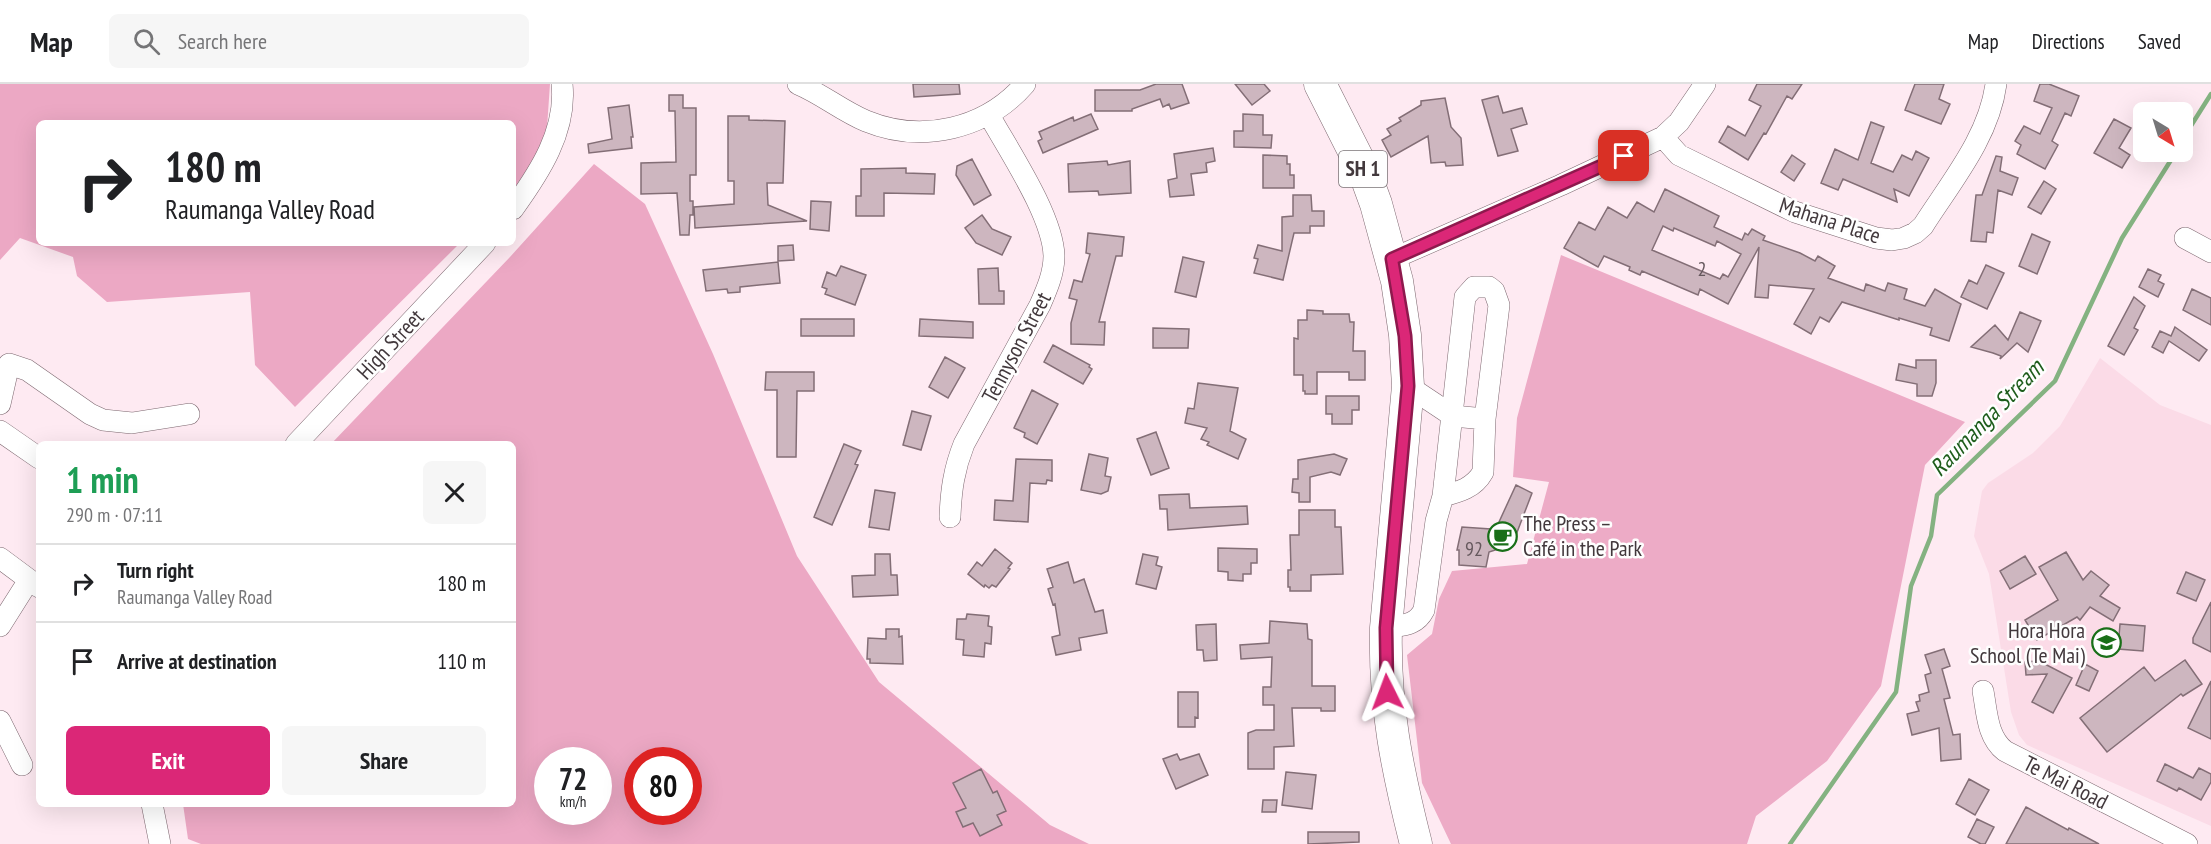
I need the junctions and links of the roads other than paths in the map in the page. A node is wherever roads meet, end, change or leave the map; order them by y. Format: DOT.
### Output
graph roads {
  1 [pos="562,84"];
  2 [pos="798,84"];
  3 [pos="1025,84"];
  4 [pos="1320,84"];
  5 [pos="1705,84"];
  6 [pos="1996,84"];
  7 [pos="989,115"];
  8 [pos="1663,137"];
  9 [pos="516,205"];
  10 [pos="2185,238"];
  11 [pos="482,246"];
  12 [pos="2211,252"];
  13 [pos="1392,259"];
  14 [pos="1408,386"];
  15 [pos="0,404"];
  16 [pos="189,414"];
  17 [pos="1453,416"];
  18 [pos="1485,419"];
  19 [pos="0,431"];
  20 [pos="299,441"];
  21 [pos="36,456"];
  22 [pos="1443,496"];
  23 [pos="950,517"];
  24 [pos="0,558"];
  25 [pos="34,583"];
  26 [pos="0,626"];
  27 [pos="1386,628"];
  28 [pos="1983,691"];
  29 [pos="0,721"];
  30 [pos="22,765"];
  31 [pos="1402,788"];
  32 [pos="153,807"];
  33 [pos="160,844"];
  34 [pos="1416,844"];
  35 [pos="1438,844"];
  36 [pos="2187,844"];
  1 -- 9 [label="street"];
  2 -- 7 [label="street"];
  3 -- 7 [label="street"];
  4 -- 13 [label="highway, SH 1"];
  5 -- 8 [label="street"];
  6 -- 8 [label="street, Mahana Place"];
  7 -- 23 [label="street, Tennyson Street"];
  8 -- 13 [label="street"];
  10 -- 12 [label="street"];
  11 -- 20 [label="street, High Street"];
  13 -- 14 [label="highway, SH 1"];
  14 -- 17 [label="street"];
  14 -- 27 [label="highway, SH 1"];
  15 -- 16 [label="street"];
  17 -- 18 [label="street"];
  17 -- 18 [label="street"];
  17 -- 22 [label="street"];
  18 -- 22 [label="street"];
  19 -- 21 [label="street"];
  22 -- 27 [label="street"];
  24 -- 25 [label="street"];
  25 -- 26 [label="street"];
  27 -- 31 [label="highway, SH 1"];
  28 -- 36 [label="street, Te Mai Road"];
  29 -- 30 [label="street"];
  31 -- 34 [label="highway, SH 1"];
  31 -- 35 [label="highway, SH 1"];
  32 -- 33 [label="street"];
}
